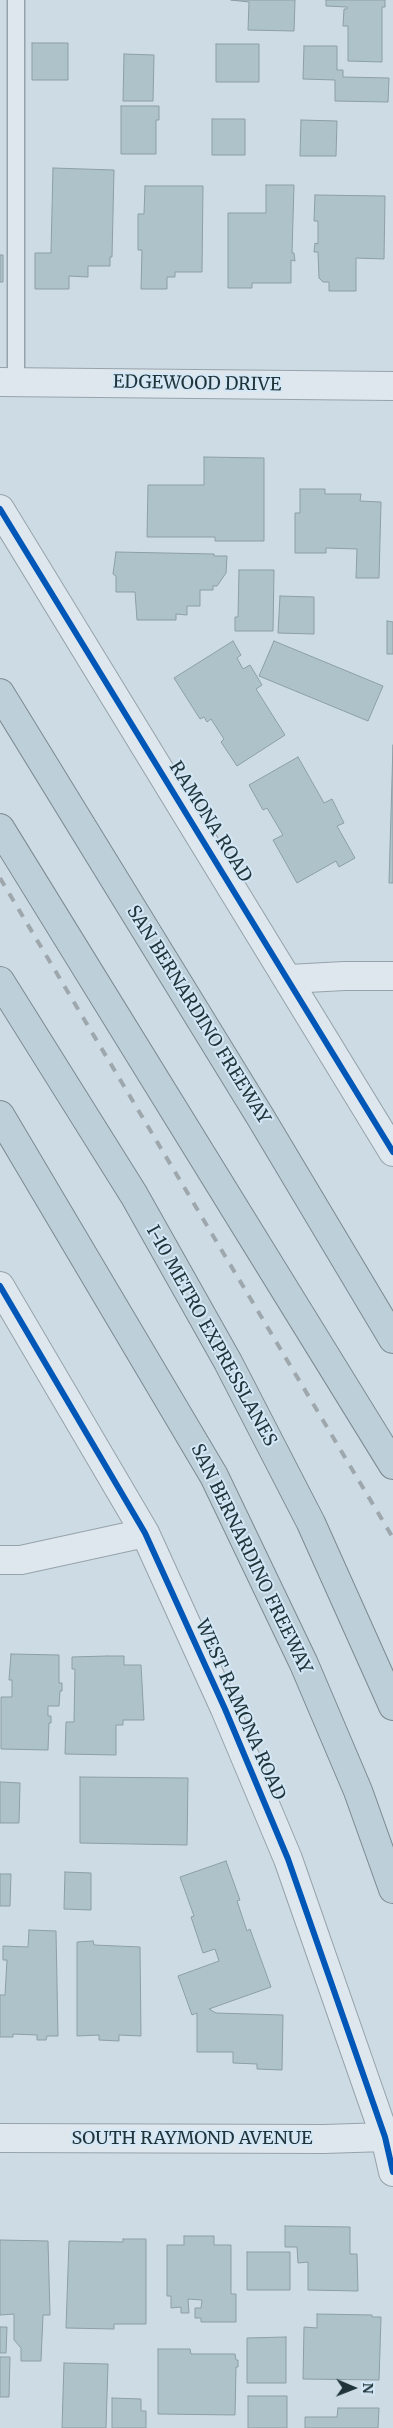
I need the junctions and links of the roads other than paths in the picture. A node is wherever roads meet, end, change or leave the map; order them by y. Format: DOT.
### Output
graph roads {
  1 [pos="16,0"];
  2 [pos="8,382"];
  3 [pos="393,386"];
  4 [pos="0,509"];
  5 [pos="0,694"];
  6 [pos="0,828"];
  7 [pos="393,976"];
  8 [pos="289,979"];
  9 [pos="0,981"];
  10 [pos="0,1115"];
  11 [pos="393,1152"];
  12 [pos="0,1286"];
  13 [pos="393,1339"];
  14 [pos="393,1465"];
  15 [pos="145,1533"];
  16 [pos="0,1560"];
  17 [pos="393,1706"];
  18 [pos="393,1888"];
  19 [pos="385,2137"];
  20 [pos="0,2138"];
  21 [pos="393,2172"];
  1 -- 2 [label="lane"];
  2 -- 3 [label="street, EDGEWOOD DRIVE"];
  4 -- 8 [label="street, RAMONA ROAD"];
  5 -- 13 [label="highway, SAN BERNARDINO FREEWAY"];
  6 -- 14 [label="highway"];
  7 -- 8 [label="street"];
  8 -- 11 [label="street, RAMONA ROAD"];
  9 -- 17 [label="highway, I-10 METRO EXPRESSLANES"];
  10 -- 18 [label="highway, SAN BERNARDINO FREEWAY"];
  12 -- 15 [label="street, WEST RAMONA ROAD"];
  15 -- 16 [label="street"];
  15 -- 19 [label="street, WEST RAMONA ROAD"];
  19 -- 20 [label="street, SOUTH RAYMOND AVENUE"];
  19 -- 21 [label="street, WEST RAMONA ROAD"];
}
